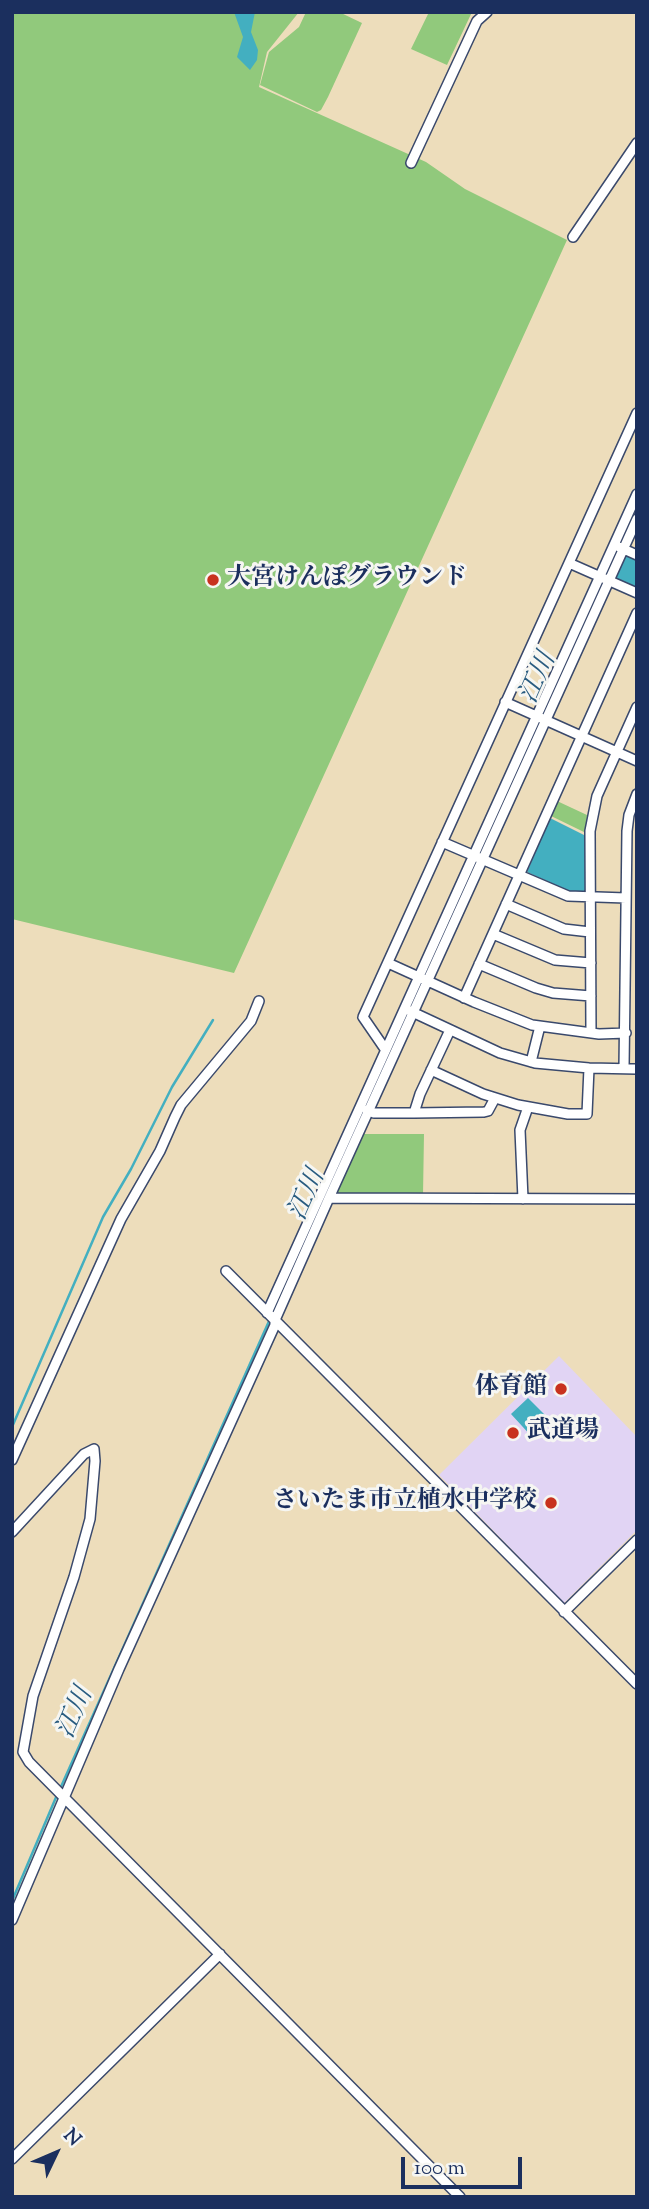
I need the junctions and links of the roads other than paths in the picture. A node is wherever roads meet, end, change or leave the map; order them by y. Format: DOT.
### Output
graph roads {
  1 [pos="487,12"];
  2 [pos="637,143"];
  3 [pos="411,163"];
  4 [pos="573,237"];
  5 [pos="637,413"];
  6 [pos="637,494"];
  7 [pos="637,519"];
  8 [pos="619,546"];
  9 [pos="637,555"];
  10 [pos="569,563"];
  11 [pos="604,579"];
  12 [pos="637,593"];
  13 [pos="637,613"];
  14 [pos="505,702"];
  15 [pos="637,707"];
  16 [pos="541,718"];
  17 [pos="582,736"];
  18 [pos="617,752"];
  19 [pos="637,761"];
  20 [pos="637,794"];
  21 [pos="633,815"];
  22 [pos="442,842"];
  23 [pos="477,858"];
  24 [pos="519,876"];
  25 [pos="590,897"];
  26 [pos="626,898"];
  27 [pos="506,904"];
  28 [pos="590,932"];
  29 [pos="493,934"];
  30 [pos="388,963"];
  31 [pos="591,963"];
  32 [pos="479,964"];
  33 [pos="423,979"];
  34 [pos="591,996"];
  35 [pos="464,998"];
  36 [pos="258,1001"];
  37 [pos="409,1010"];
  38 [pos="540,1027"];
  39 [pos="450,1030"];
  40 [pos="591,1033"];
  41 [pos="626,1033"];
  42 [pos="385,1049"];
  43 [pos="531,1062"];
  44 [pos="624,1068"];
  45 [pos="589,1069"];
  46 [pos="637,1069"];
  47 [pos="431,1070"];
  48 [pos="495,1098"];
  49 [pos="528,1107"];
  50 [pos="364,1109"];
  51 [pos="414,1113"];
  52 [pos="329,1198"];
  53 [pos="523,1199"];
  54 [pos="637,1199"];
  55 [pos="226,1271"];
  56 [pos="271,1317"];
  57 [pos="12,1460"];
  58 [pos="12,1532"];
  59 [pos="637,1540"];
  60 [pos="565,1612"];
  61 [pos="637,1684"];
  62 [pos="64,1796"];
  63 [pos="12,1920"];
  64 [pos="220,1954"];
  65 [pos="12,2159"];
  66 [pos="460,2197"];
  1 -- 3 [label="street"];
  2 -- 4 [label="street"];
  5 -- 10 [label="street"];
  6 -- 8 [label="street"];
  7 -- 8 [label="street"];
  8 -- 9 [label="street"];
  8 -- 11 [label="street"];
  10 -- 11 [label="street"];
  10 -- 14 [label="street"];
  11 -- 12 [label="street"];
  11 -- 16 [label="street"];
  13 -- 17 [label="street"];
  14 -- 16 [label="street"];
  14 -- 22 [label="street"];
  15 -- 18 [label="street"];
  16 -- 17 [label="street"];
  16 -- 23 [label="street"];
  17 -- 18 [label="street"];
  17 -- 24 [label="street"];
  18 -- 19 [label="street"];
  18 -- 25 [label="street"];
  20 -- 21 [label="street"];
  21 -- 26 [label="street"];
  22 -- 23 [label="street"];
  22 -- 30 [label="street"];
  23 -- 24 [label="street"];
  23 -- 33 [label="street"];
  24 -- 25 [label="street"];
  24 -- 27 [label="street"];
  25 -- 26 [label="street"];
  25 -- 28 [label="street"];
  26 -- 41 [label="street"];
  27 -- 28 [label="street"];
  27 -- 29 [label="street"];
  28 -- 31 [label="street"];
  29 -- 31 [label="street"];
  29 -- 32 [label="street"];
  30 -- 33 [label="street"];
  30 -- 42 [label="street"];
  31 -- 34 [label="street"];
  32 -- 34 [label="street"];
  32 -- 35 [label="street"];
  33 -- 35 [label="street"];
  33 -- 37 [label="street"];
  34 -- 40 [label="street"];
  35 -- 38 [label="street"];
  36 -- 57 [label="street"];
  37 -- 39 [label="street"];
  37 -- 42 [label="street"];
  37 -- 50 [label="street"];
  38 -- 40 [label="street"];
  38 -- 43 [label="street"];
  39 -- 43 [label="street"];
  39 -- 47 [label="street"];
  40 -- 41 [label="street"];
  41 -- 44 [label="street"];
  42 -- 50 [label="street"];
  43 -- 45 [label="street"];
  44 -- 45 [label="street"];
  44 -- 46 [label="street"];
  45 -- 49 [label="street"];
  47 -- 48 [label="street"];
  47 -- 51 [label="street"];
  48 -- 49 [label="street"];
  48 -- 51 [label="street"];
  49 -- 53 [label="street"];
  50 -- 51 [label="street"];
  50 -- 52 [label="street"];
  50 -- 56 [label="street"];
  52 -- 53 [label="street"];
  52 -- 56 [label="street"];
  53 -- 54 [label="street"];
  55 -- 56 [label="street"];
  56 -- 60 [label="street"];
  56 -- 62 [label="street"];
  58 -- 62 [label="street"];
  59 -- 60 [label="street"];
  60 -- 61 [label="street"];
  62 -- 63 [label="street"];
  62 -- 64 [label="street"];
  64 -- 65 [label="street"];
  64 -- 66 [label="street"];
}
